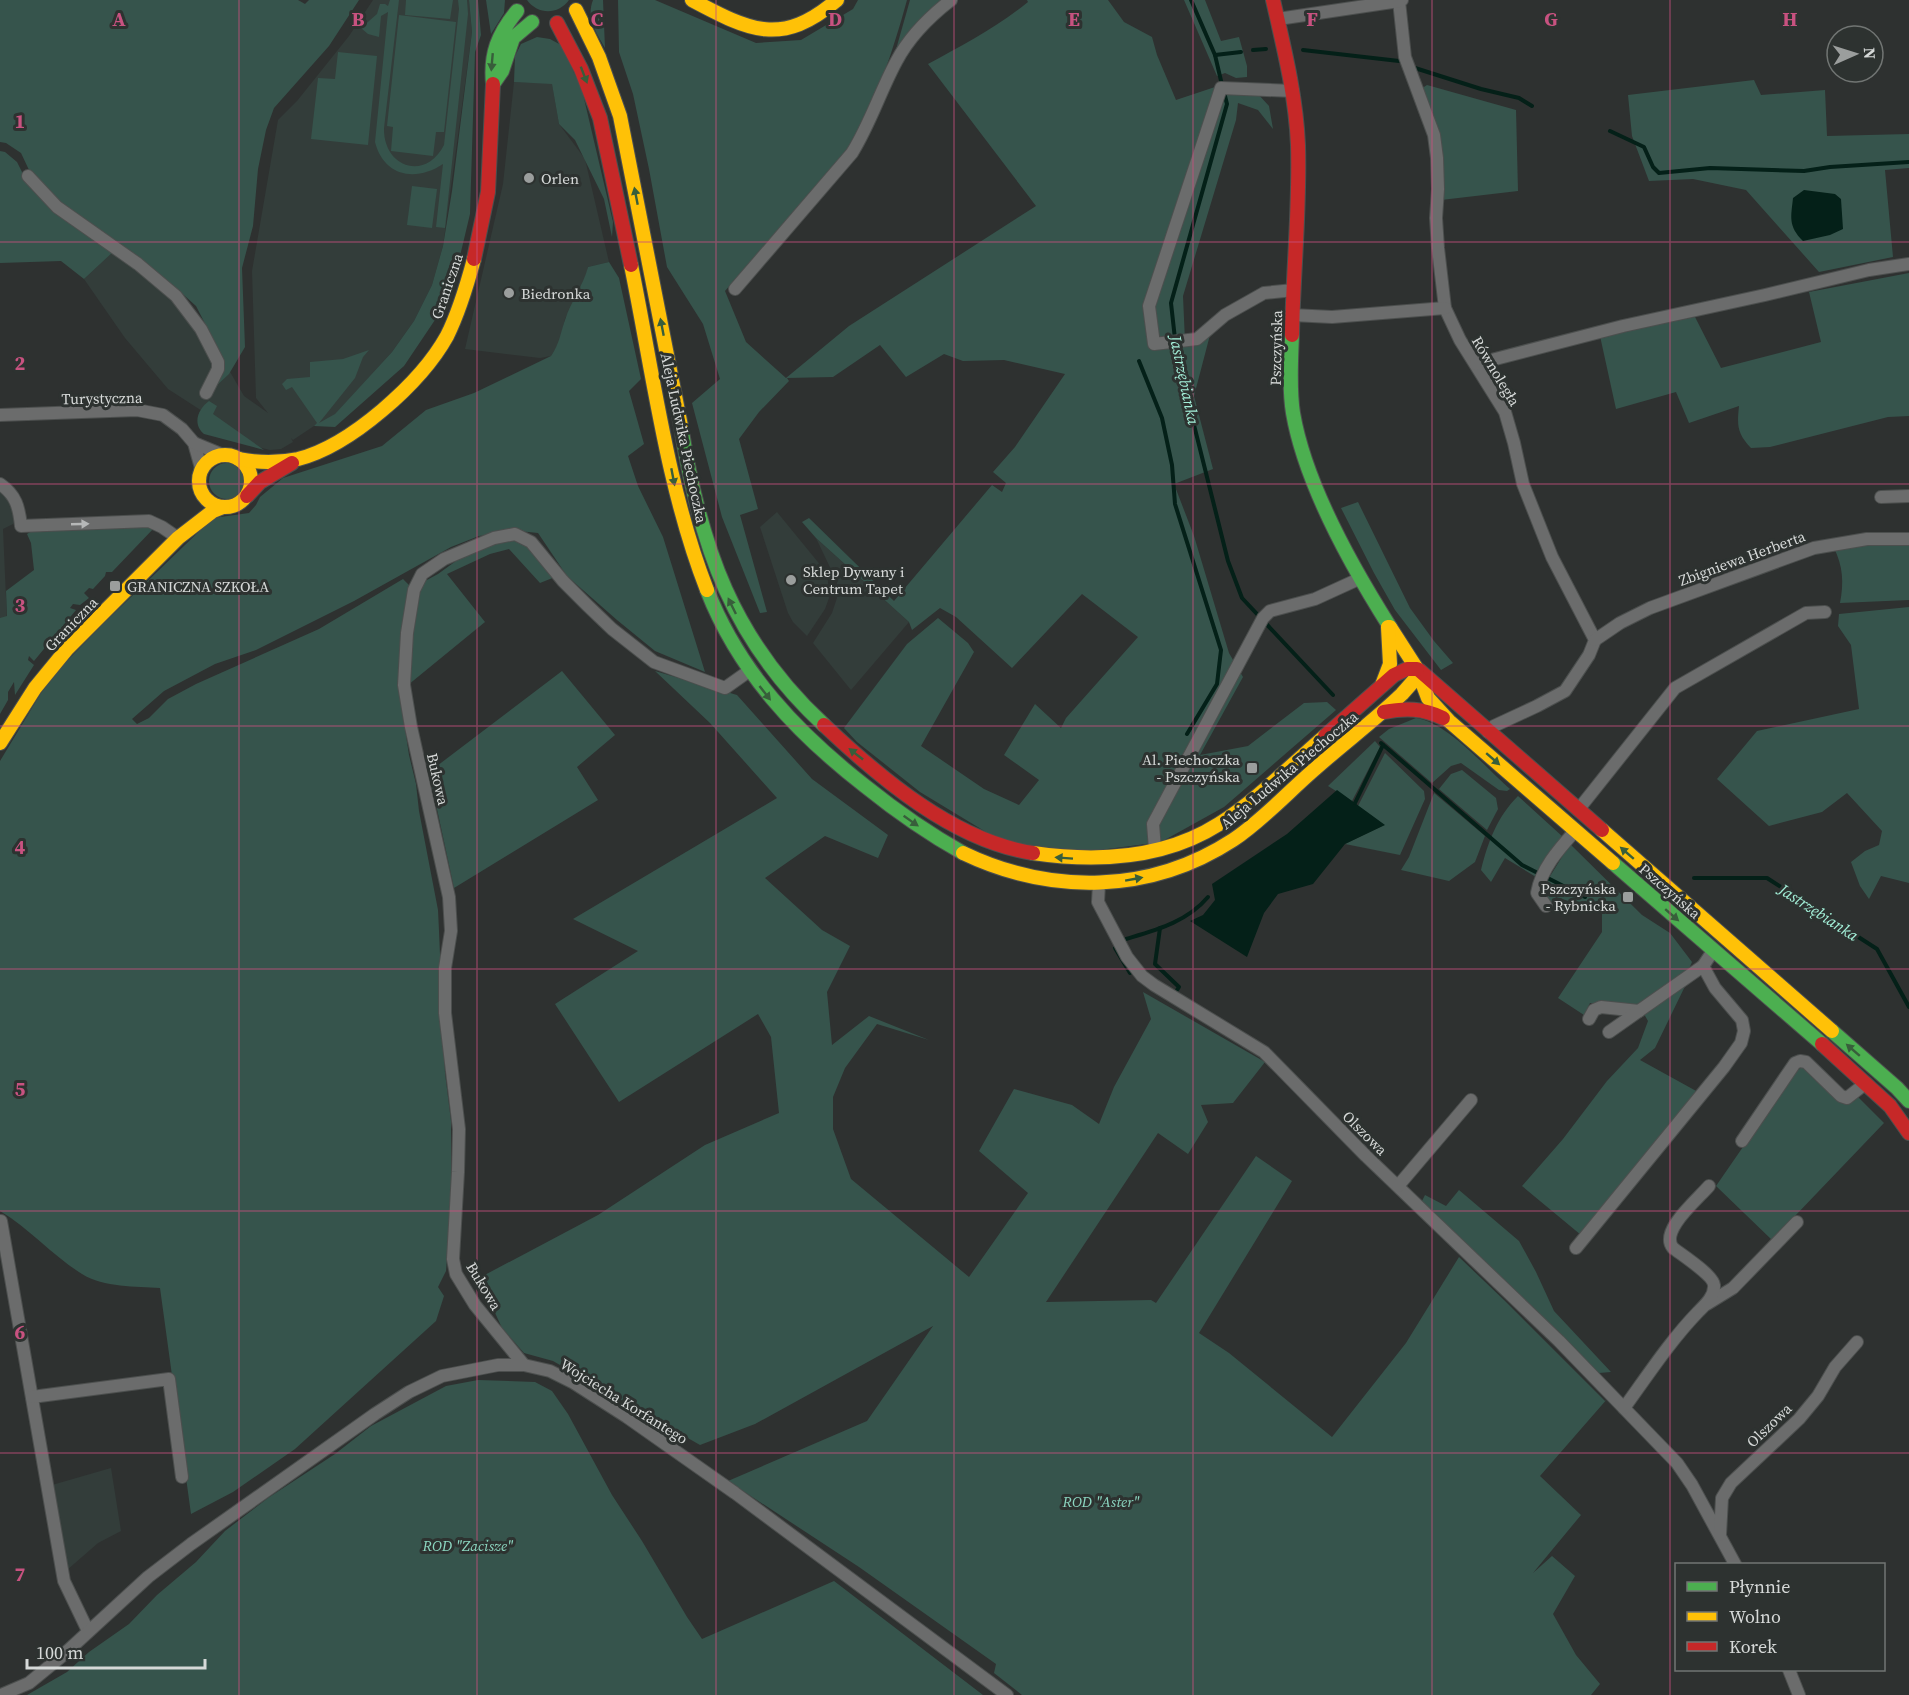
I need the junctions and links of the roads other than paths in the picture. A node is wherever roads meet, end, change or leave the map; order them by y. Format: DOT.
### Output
graph roads {
  1 [pos="692,0"];
  2 [pos="837,0"];
  3 [pos="951,0"];
  4 [pos="1273,0"];
  5 [pos="1400,1"];
  6 [pos="579,5"];
  7 [pos="514,6"];
  8 [pos="1278,19"];
  9 [pos="532,22"];
  10 [pos="556,23"];
  11 [pos="493,84"];
  12 [pos="1293,91"];
  13 [pos="28,176"];
  14 [pos="1909,264"];
  15 [pos="735,289"];
  16 [pos="1294,290"];
  17 [pos="1446,308"];
  18 [pos="1292,315"];
  19 [pos="1476,364"];
  20 [pos="206,393"];
  21 [pos="0,415"];
  22 [pos="194,443"];
  23 [pos="223,455"];
  24 [pos="240,459"];
  25 [pos="295,461"];
  26 [pos="201,468"];
  27 [pos="0,484"];
  28 [pos="202,494"];
  29 [pos="1909,496"];
  30 [pos="245,497"];
  31 [pos="1881,498"];
  32 [pos="223,507"];
  33 [pos="178,538"];
  34 [pos="1909,539"];
  35 [pos="1361,578"];
  36 [pos="1825,612"];
  37 [pos="1388,623"];
  38 [pos="1595,639"];
  39 [pos="1417,669"];
  40 [pos="749,671"];
  41 [pos="1381,687"];
  42 [pos="1384,712"];
  43 [pos="1449,721"];
  44 [pos="1488,732"];
  45 [pos="0,743"];
  46 [pos="1578,810"];
  47 [pos="1575,831"];
  48 [pos="1155,849"];
  49 [pos="1099,884"];
  50 [pos="1546,906"];
  51 [pos="1713,951"];
  52 [pos="1703,966"];
  53 [pos="1639,1011"];
  54 [pos="1589,1019"];
  55 [pos="1609,1032"];
  56 [pos="1866,1083"];
  57 [pos="1903,1090"];
  58 [pos="1471,1100"];
  59 [pos="1909,1101"];
  60 [pos="1890,1106"];
  61 [pos="1909,1123"];
  62 [pos="1909,1133"];
  63 [pos="1743,1141"];
  64 [pos="1398,1186"];
  65 [pos="1709,1186"];
  66 [pos="2,1221"];
  67 [pos="1797,1222"];
  68 [pos="1576,1248"];
  69 [pos="1705,1305"];
  70 [pos="1857,1342"];
  71 [pos="524,1365"];
  72 [pos="32,1397"];
  73 [pos="1624,1408"];
  74 [pos="182,1477"];
  75 [pos="1720,1535"];
  76 [pos="1734,1563"];
  77 [pos="88,1631"];
  78 [pos="1789,1671"];
  79 [pos="1,1695"];
  80 [pos="1007,1695"];
  81 [pos="1799,1695"];
  1 -- 2 [label="main road"];
  3 -- 15 [label="street"];
  4 -- 8 [label="main road, Pszczyńska"];
  5 -- 8 [label="street"];
  5 -- 17 [label="street, Równoległa"];
  6 -- 10 [label="main road"];
  48 -- 6 [label="main road, Aleja Ludwika Piechoczka, one-way"];
  7 -- 9 [label="main road"];
  7 -- 11 [label="main road, Graniczna, one-way"];
  8 -- 12 [label="main road, Pszczyńska"];
  9 -- 10 [label="main road"];
  9 -- 11 [label="main road, Graniczna"];
  10 -- 40 [label="main road, Aleja Ludwika Piechoczka, one-way"];
  11 -- 25 [label="main road, Graniczna"];
  12 -- 16 [label="main road, Pszczyńska"];
  12 -- 16 [label="street"];
  13 -- 20 [label="street"];
  14 -- 19 [label="street"];
  16 -- 18 [label="main road, Pszczyńska"];
  17 -- 18 [label="street"];
  17 -- 19 [label="street, Równoległa"];
  18 -- 35 [label="main road, Pszczyńska"];
  19 -- 38 [label="street, Równoległa"];
  21 -- 22 [label="street, Turystyczna"];
  22 -- 23 [label="street, Turystyczna"];
  22 -- 26 [label="street, Turystyczna"];
  23 -- 24 [label="main road"];
  23 -- 26 [label="main road"];
  24 -- 25 [label="main road, Graniczna"];
  24 -- 30 [label="main road"];
  25 -- 30 [label="main road, Graniczna"];
  26 -- 28 [label="main road"];
  27 -- 33 [label="street, one-way"];
  28 -- 32 [label="main road"];
  28 -- 33 [label="main road, Graniczna"];
  29 -- 31 [label="street"];
  30 -- 32 [label="main road"];
  32 -- 33 [label="main road, Graniczna"];
  33 -- 45 [label="main road, Graniczna"];
  34 -- 38 [label="street, Zbigniewa Herberta"];
  35 -- 37 [label="main road, Pszczyńska"];
  35 -- 48 [label="street"];
  36 -- 46 [label="street"];
  37 -- 39 [label="main road, Pszczyńska"];
  37 -- 41 [label="main road"];
  38 -- 44 [label="street"];
  39 -- 41 [label="main road, Aleja Ludwika Piechoczka"];
  39 -- 42 [label="main road, Aleja Ludwika Piechoczka"];
  39 -- 43 [label="main road, Pszczyńska"];
  39 -- 44 [label="main road, Pszczyńska"];
  40 -- 49 [label="main road, Aleja Ludwika Piechoczka, one-way"];
  40 -- 71 [label="street, Bukowa"];
  41 -- 48 [label="main road, Aleja Ludwika Piechoczka"];
  42 -- 43 [label="main road"];
  49 -- 42 [label="main road, Aleja Ludwika Piechoczka, one-way"];
  43 -- 47 [label="main road, Pszczyńska, one-way"];
  44 -- 46 [label="main road, Pszczyńska"];
  57 -- 46 [label="main road, Pszczyńska, one-way"];
  47 -- 50 [label="street"];
  47 -- 51 [label="main road, Pszczyńska, one-way"];
  49 -- 64 [label="street, Olszowa"];
  51 -- 52 [label="street"];
  51 -- 56 [label="main road, Pszczyńska"];
  52 -- 53 [label="street"];
  52 -- 68 [label="street"];
  53 -- 54 [label="street"];
  53 -- 55 [label="street"];
  56 -- 60 [label="main road, Pszczyńska"];
  56 -- 63 [label="street"];
  57 -- 59 [label="main road, Pszczyńska"];
  58 -- 64 [label="street"];
  60 -- 61 [label="main road"];
  60 -- 62 [label="main road, Pszczyńska"];
  64 -- 73 [label="street, Olszowa"];
  65 -- 69 [label="street"];
  66 -- 72 [label="street"];
  67 -- 69 [label="street"];
  69 -- 73 [label="street"];
  70 -- 75 [label="street, Olszowa"];
  71 -- 77 [label="street, Wojciecha Korfantego"];
  71 -- 80 [label="street, Wojciecha Korfantego"];
  72 -- 74 [label="street"];
  72 -- 77 [label="street"];
  73 -- 75 [label="street, Olszowa"];
  75 -- 76 [label="street, Olszowa"];
  77 -- 79 [label="street, Wojciecha Korfantego"];
  78 -- 81 [label="street"];
}
